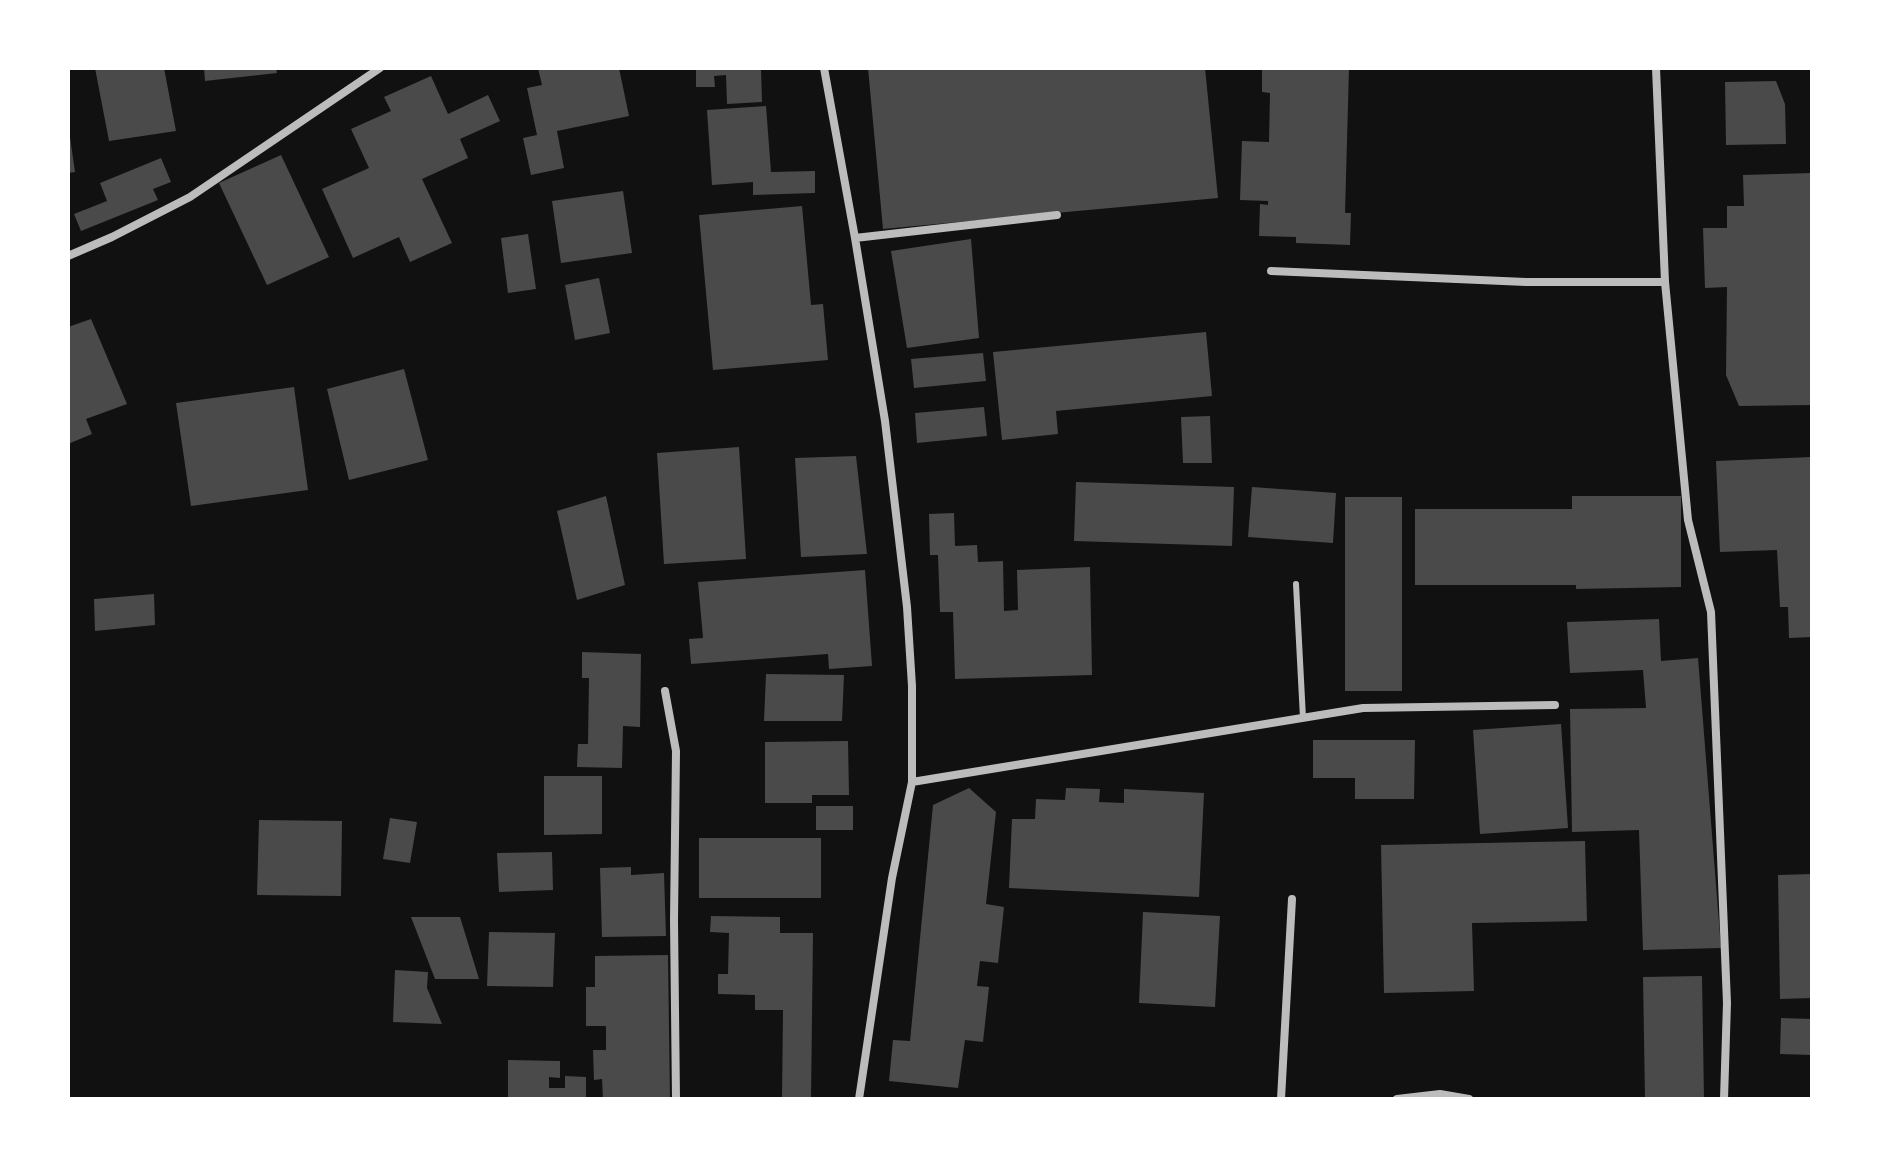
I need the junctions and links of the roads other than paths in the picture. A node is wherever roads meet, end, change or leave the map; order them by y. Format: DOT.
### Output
graph roads {
  1 [pos="380,68"];
  2 [pos="824,68"];
  3 [pos="1656,68"];
  4 [pos="1057,215"];
  5 [pos="855,238"];
  6 [pos="68,256"];
  7 [pos="1271,271"];
  8 [pos="1665,282"];
  9 [pos="1296,584"];
  10 [pos="665,691"];
  11 [pos="1555,705"];
  12 [pos="1303,718"];
  13 [pos="912,782"];
  14 [pos="1292,899"];
  15 [pos="676,1099"];
  16 [pos="859,1099"];
  17 [pos="1281,1099"];
  18 [pos="1397,1099"];
  19 [pos="1469,1099"];
  20 [pos="1724,1099"];
  1 -- 6 [label="street"];
  2 -- 5 [label="street"];
  3 -- 8 [label="street"];
  4 -- 5 [label="street"];
  5 -- 13 [label="street"];
  7 -- 8 [label="street"];
  8 -- 20 [label="street"];
  9 -- 12 [label="lane"];
  10 -- 15 [label="street"];
  11 -- 12 [label="street"];
  12 -- 13 [label="street"];
  13 -- 16 [label="street"];
  14 -- 17 [label="street"];
  18 -- 19 [label="street"];
}
